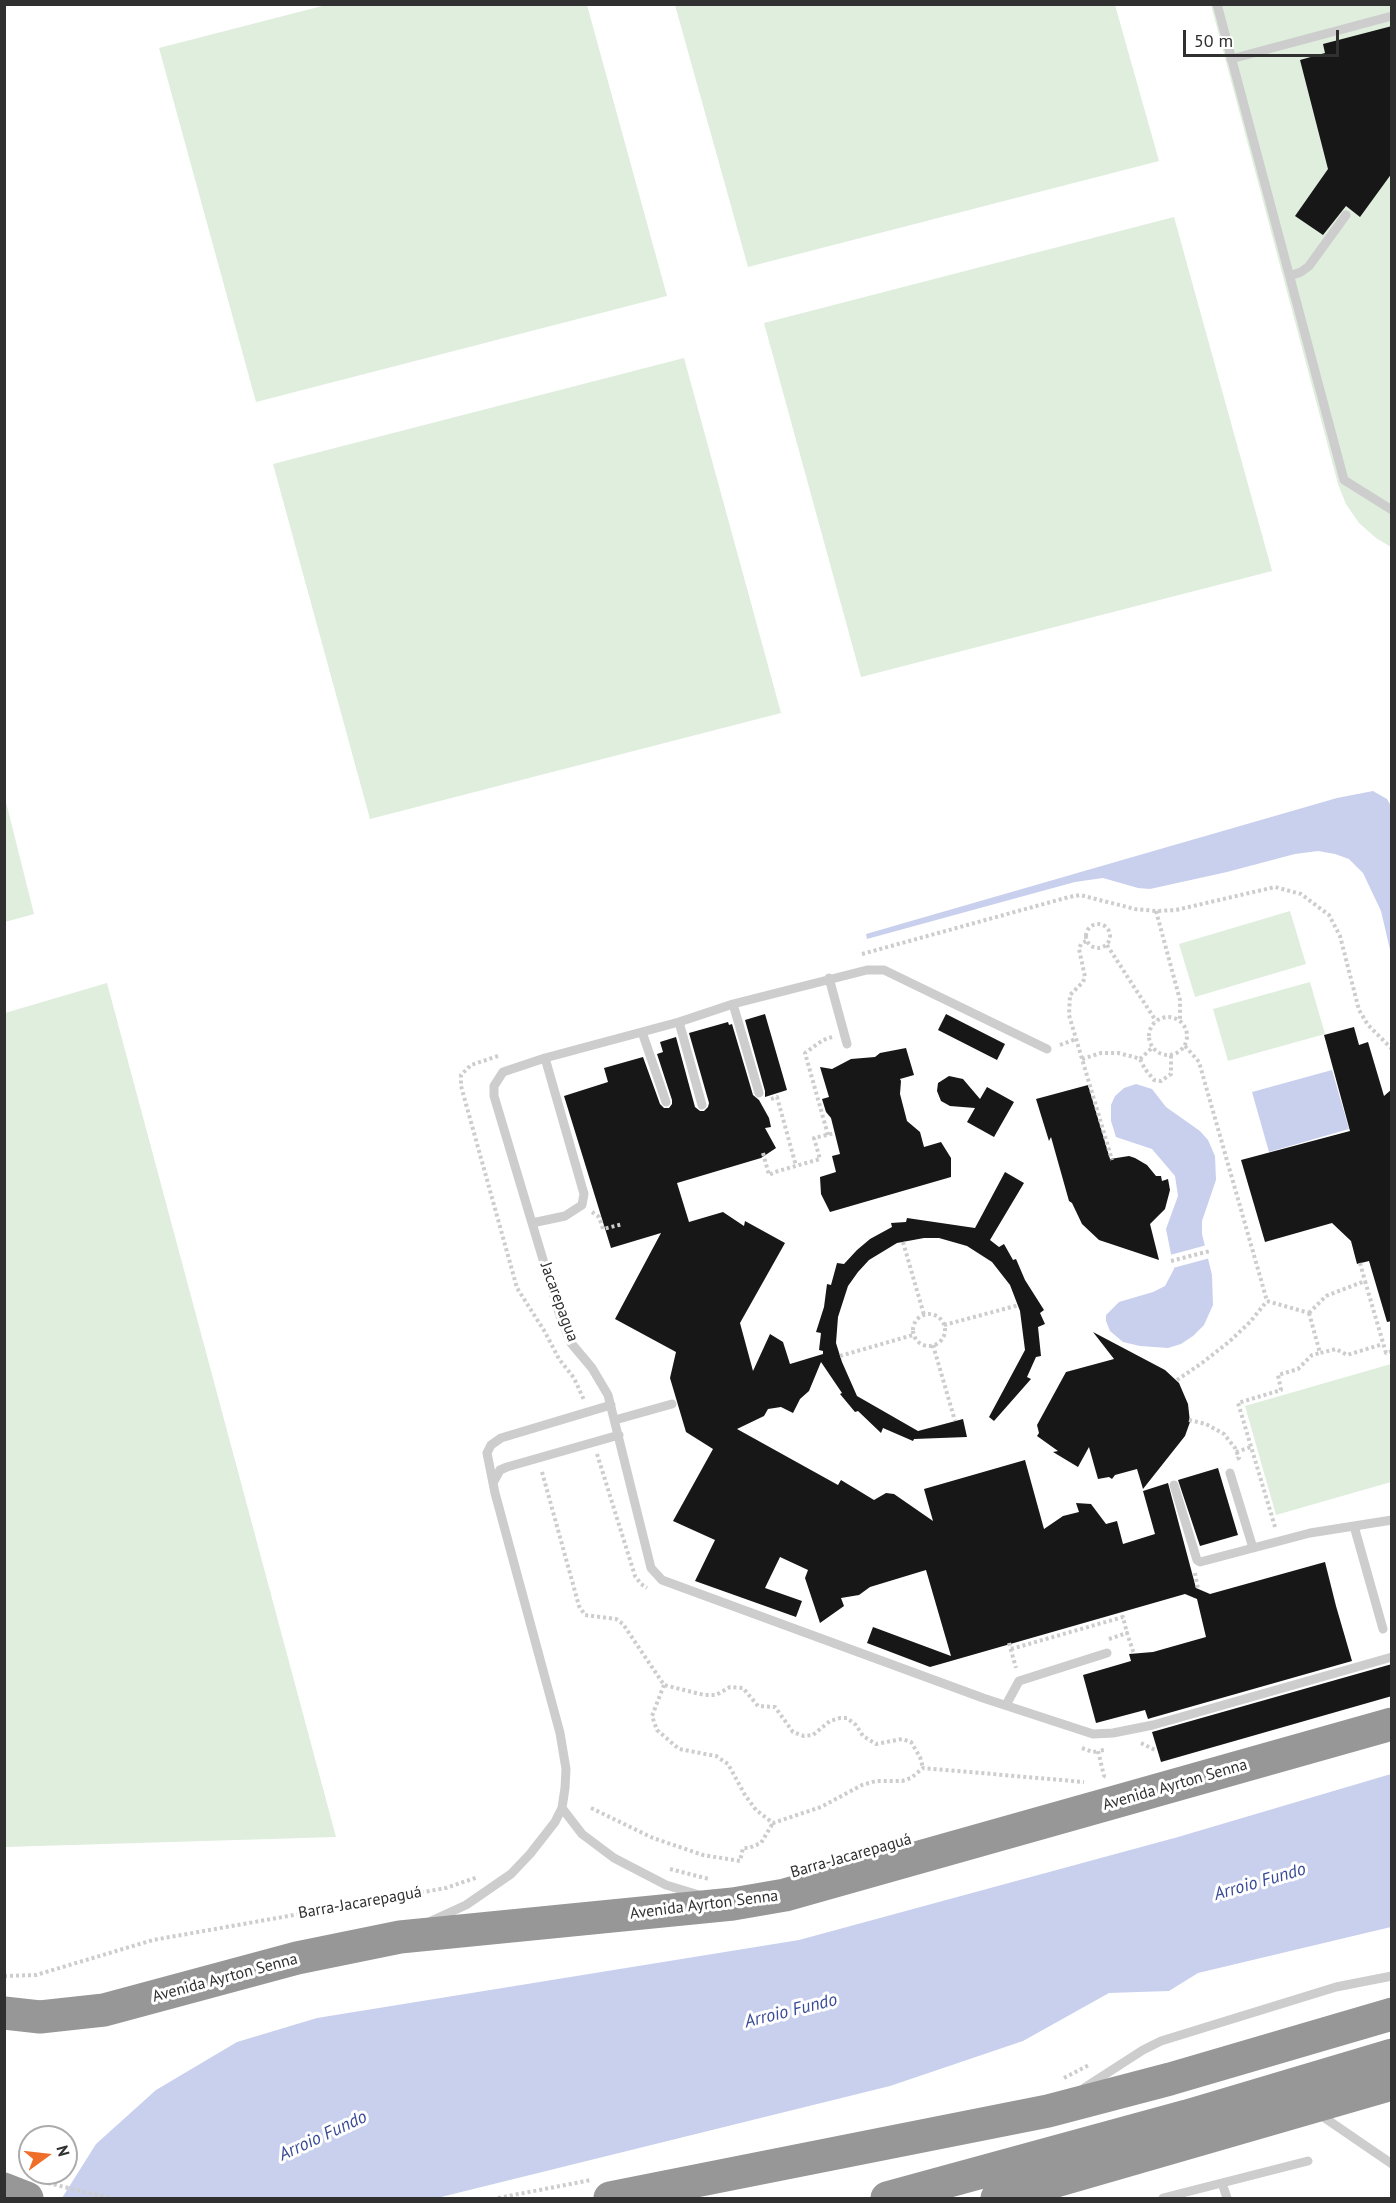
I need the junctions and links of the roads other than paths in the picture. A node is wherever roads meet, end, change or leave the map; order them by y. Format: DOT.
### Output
graph roads {
  1 [pos="1217,4"];
  2 [pos="1392,16"];
  3 [pos="1231,59"];
  4 [pos="1346,215"];
  5 [pos="1290,276"];
  6 [pos="1392,510"];
  7 [pos="829,978"];
  8 [pos="733,1004"];
  9 [pos="679,1022"];
  10 [pos="642,1032"];
  11 [pos="847,1044"];
  12 [pos="1047,1049"];
  13 [pos="545,1058"];
  14 [pos="759,1093"];
  15 [pos="666,1102"];
  16 [pos="702,1105"];
  17 [pos="532,1223"];
  18 [pos="672,1404"];
  19 [pos="611,1405"];
  20 [pos="615,1420"];
  21 [pos="619,1435"];
  22 [pos="1230,1473"];
  23 [pos="493,1482"];
  24 [pos="1174,1485"];
  25 [pos="1392,1520"];
  26 [pos="1354,1526"];
  27 [pos="1253,1548"];
  28 [pos="1383,1629"];
  29 [pos="1107,1653"];
  30 [pos="1392,1657"];
  31 [pos="1006,1705"];
  32 [pos="1392,1724"];
  33 [pos="562,1808"];
  34 [pos="724,1892"];
  35 [pos="400,1937"];
  36 [pos="1392,1976"];
  37 [pos="4,2013"];
  38 [pos="1392,2014"];
  39 [pos="1392,2055"];
  40 [pos="1392,2084"];
  41 [pos="1310,2107"];
  42 [pos="1048,2111"];
  43 [pos="1308,2160"];
  44 [pos="1392,2164"];
  45 [pos="1222,2183"];
  46 [pos="606,2188"];
  47 [pos="4,2190"];
  48 [pos="34,2190"];
  49 [pos="886,2199"];
  50 [pos="996,2199"];
  51 [pos="1163,2199"];
  52 [pos="1227,2199"];
  1 -- 3 [label="lane"];
  2 -- 3 [label="lane"];
  3 -- 5 [label="lane"];
  4 -- 5 [label="lane"];
  5 -- 6 [label="lane"];
  7 -- 8 [label="lane"];
  7 -- 11 [label="lane"];
  7 -- 12 [label="lane"];
  8 -- 9 [label="lane"];
  8 -- 14 [label="lane"];
  9 -- 10 [label="lane"];
  9 -- 16 [label="lane"];
  10 -- 13 [label="lane"];
  10 -- 15 [label="lane"];
  13 -- 17 [label="lane, Jacarepagua"];
  13 -- 17 [label="lane"];
  17 -- 19 [label="lane, Jacarepagua"];
  18 -- 20 [label="lane"];
  19 -- 20 [label="lane, Jacarepagua"];
  19 -- 23 [label="lane"];
  20 -- 21 [label="lane, Jacarepagua"];
  21 -- 23 [label="lane"];
  21 -- 31 [label="lane, Jacarepagua"];
  22 -- 27 [label="lane"];
  23 -- 33 [label="lane"];
  24 -- 27 [label="lane"];
  25 -- 26 [label="lane"];
  26 -- 27 [label="lane"];
  26 -- 28 [label="lane"];
  29 -- 31 [label="lane"];
  30 -- 31 [label="lane, Jacarepagua"];
  32 -- 34 [label="highway, Avenida Ayrton Senna"];
  33 -- 34 [label="lane"];
  33 -- 35 [label="lane"];
  34 -- 35 [label="highway, Avenida Ayrton Senna"];
  35 -- 37 [label="highway, Avenida Ayrton Senna"];
  36 -- 42 [label="lane"];
  38 -- 42 [label="highway"];
  39 -- 49 [label="highway"];
  40 -- 41 [label="highway"];
  41 -- 44 [label="lane"];
  41 -- 50 [label="highway"];
  42 -- 46 [label="highway"];
  43 -- 45 [label="lane"];
  45 -- 51 [label="lane"];
  45 -- 52 [label="lane"];
  47 -- 48 [label="highway"];
}
